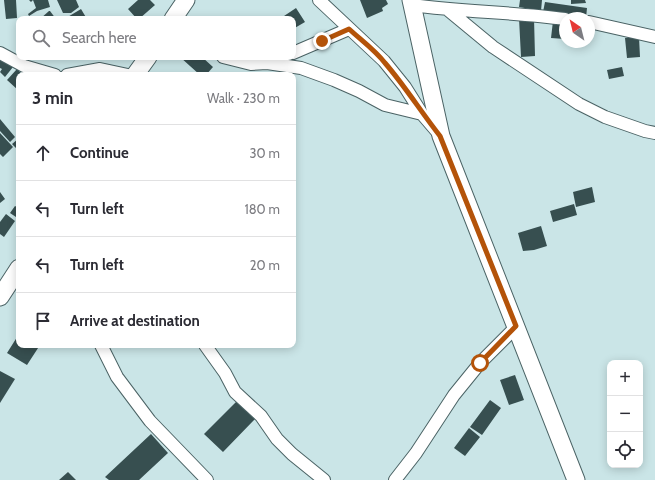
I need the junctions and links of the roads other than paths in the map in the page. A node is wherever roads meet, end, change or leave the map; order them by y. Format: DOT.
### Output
graph roads {
  1 [pos="186,0"];
  2 [pos="319,0"];
  3 [pos="412,3"];
  4 [pos="447,9"];
  5 [pos="176,16"];
  6 [pos="559,18"];
  7 [pos="595,23"];
  8 [pos="349,29"];
  9 [pos="655,37"];
  10 [pos="0,53"];
  11 [pos="296,53"];
  12 [pos="146,60"];
  13 [pos="235,60"];
  14 [pos="275,60"];
  15 [pos="267,63"];
  16 [pos="45,72"];
  17 [pos="84,72"];
  18 [pos="114,72"];
  19 [pos="137,72"];
  20 [pos="422,114"];
  21 [pos="655,133"];
  22 [pos="440,136"];
  23 [pos="16,273"];
  24 [pos="0,297"];
  25 [pos="516,326"];
  26 [pos="102,348"];
  27 [pos="208,348"];
  28 [pos="207,480"];
  29 [pos="324,480"];
  30 [pos="395,480"];
  31 [pos="576,480"];
  1 -- 5 [label="main road"];
  2 -- 8 [label="street"];
  3 -- 4 [label="street"];
  3 -- 22 [label="main road"];
  4 -- 6 [label="street"];
  4 -- 21 [label="street"];
  7 -- 9 [label="street"];
  8 -- 11 [label="street"];
  8 -- 20 [label="street"];
  10 -- 16 [label="street"];
  12 -- 19 [label="main road"];
  13 -- 15 [label="street"];
  14 -- 15 [label="street"];
  15 -- 20 [label="street"];
  17 -- 18 [label="street"];
  20 -- 22 [label="street"];
  22 -- 25 [label="main road"];
  23 -- 24 [label="main road"];
  25 -- 30 [label="street"];
  25 -- 31 [label="main road"];
  26 -- 28 [label="street"];
  27 -- 29 [label="street"];
}
